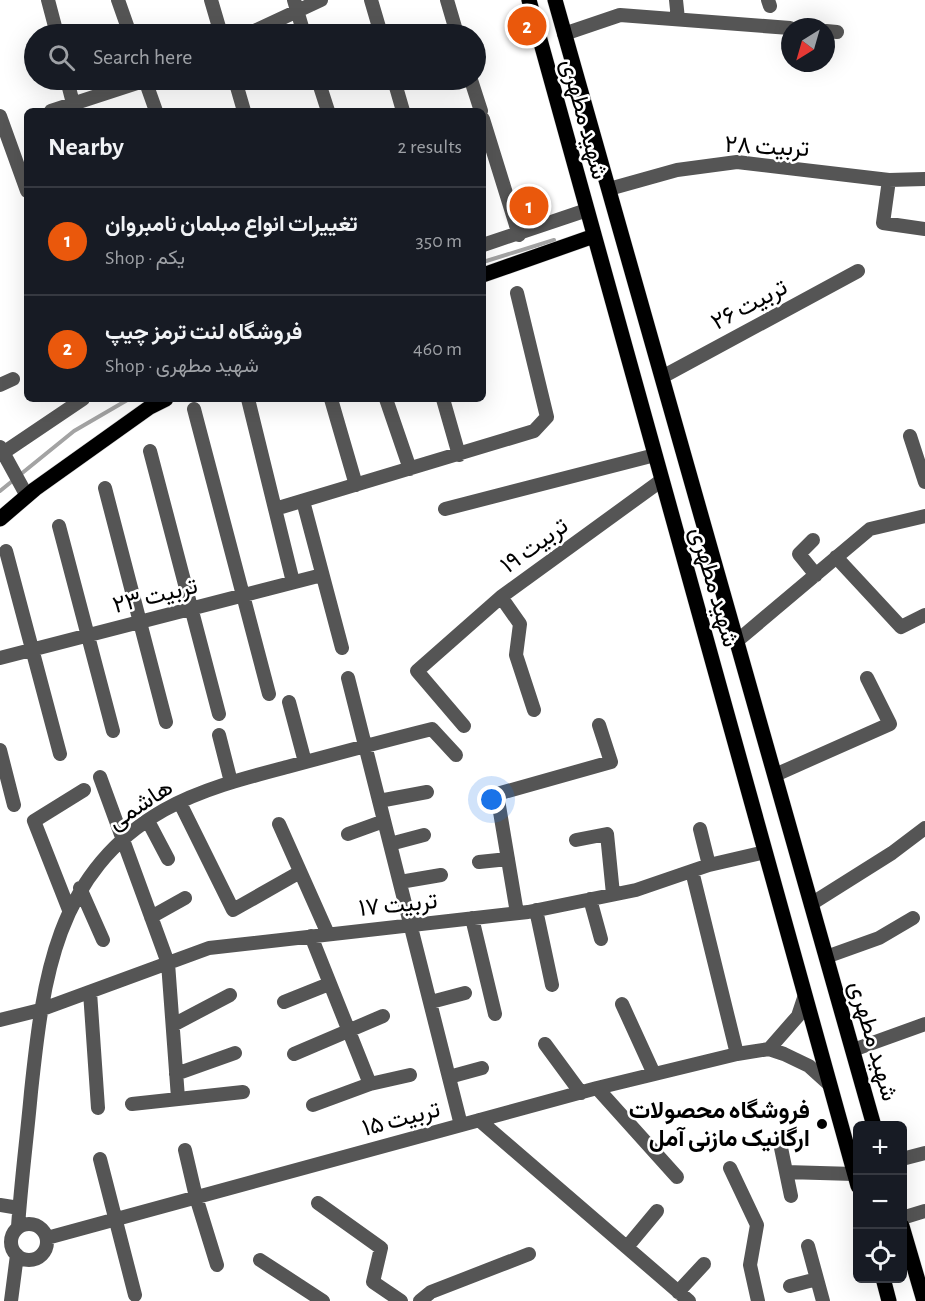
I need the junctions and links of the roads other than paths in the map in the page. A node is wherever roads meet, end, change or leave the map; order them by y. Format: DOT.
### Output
graph roads {
  1 [pos="48,0"];
  2 [pos="118,0"];
  3 [pos="211,0"];
  4 [pos="321,0"];
  5 [pos="371,0"];
  6 [pos="447,0"];
  7 [pos="529,0"];
  8 [pos="555,0"];
  9 [pos="619,0"];
  10 [pos="676,0"];
  11 [pos="296,6"];
  12 [pos="620,15"];
  13 [pos="678,19"];
  14 [pos="54,24"];
  15 [pos="126,24"];
  16 [pos="218,24"];
  17 [pos="265,24"];
  18 [pos="301,24"];
  19 [pos="378,24"];
  20 [pos="454,24"];
  21 [pos="781,27"];
  22 [pos="564,34"];
  23 [pos="70,90"];
  24 [pos="119,90"];
  25 [pos="238,90"];
  26 [pos="321,90"];
  27 [pos="397,90"];
  28 [pos="474,90"];
  29 [pos="74,107"];
  30 [pos="243,108"];
  31 [pos="327,108"];
  32 [pos="403,108"];
  33 [pos="480,108"];
  34 [pos="0,116"];
  35 [pos="486,128"];
  36 [pos="925,179"];
  37 [pos="889,180"];
  38 [pos="24,183"];
  39 [pos="609,189"];
  40 [pos="587,210"];
  41 [pos="925,229"];
  42 [pos="519,235"];
  43 [pos="594,236"];
  44 [pos="486,244"];
  45 [pos="858,272"];
  46 [pos="486,274"];
  47 [pos="517,293"];
  48 [pos="662,377"];
  49 [pos="13,379"];
  50 [pos="0,385"];
  51 [pos="78,402"];
  52 [pos="160,402"];
  53 [pos="249,402"];
  54 [pos="332,402"];
  55 [pos="387,402"];
  56 [pos="444,402"];
  57 [pos="194,409"];
  58 [pos="910,436"];
  59 [pos="150,451"];
  60 [pos="1,452"];
  61 [pos="459,454"];
  62 [pos="655,455"];
  63 [pos="410,469"];
  64 [pos="662,480"];
  65 [pos="925,482"];
  66 [pos="356,485"];
  67 [pos="105,488"];
  68 [pos="27,496"];
  69 [pos="303,501"];
  70 [pos="275,509"];
  71 [pos="444,509"];
  72 [pos="925,516"];
  73 [pos="0,519"];
  74 [pos="59,526"];
  75 [pos="813,540"];
  76 [pos="6,551"];
  77 [pos="713,557"];
  78 [pos="836,557"];
  79 [pos="686,565"];
  80 [pos="322,575"];
  81 [pos="816,575"];
  82 [pos="293,582"];
  83 [pos="243,595"];
  84 [pos="501,597"];
  85 [pos="191,609"];
  86 [pos="925,615"];
  87 [pos="140,622"];
  88 [pos="87,635"];
  89 [pos="737,641"];
  90 [pos="342,648"];
  91 [pos="32,650"];
  92 [pos="0,658"];
  93 [pos="348,678"];
  94 [pos="867,678"];
  95 [pos="269,694"];
  96 [pos="289,702"];
  97 [pos="534,710"];
  98 [pos="219,714"];
  99 [pos="166,722"];
  100 [pos="600,724"];
  101 [pos="464,726"];
  102 [pos="113,731"];
  103 [pos="219,735"];
  104 [pos="365,746"];
  105 [pos="0,750"];
  106 [pos="60,754"];
  107 [pos="456,755"];
  108 [pos="305,762"];
  109 [pos="775,775"];
  110 [pos="100,777"];
  111 [pos="231,782"];
  112 [pos="84,790"];
  113 [pos="427,792"];
  114 [pos="379,801"];
  115 [pos="180,803"];
  116 [pos="14,805"];
  117 [pos="148,821"];
  118 [pos="384,821"];
  119 [pos="279,824"];
  120 [pos="925,828"];
  121 [pos="700,829"];
  122 [pos="348,834"];
  123 [pos="424,835"];
  124 [pos="122,838"];
  125 [pos="576,840"];
  126 [pos="390,844"];
  127 [pos="765,852"];
  128 [pos="168,859"];
  129 [pos="508,859"];
  130 [pos="479,862"];
  131 [pos="709,865"];
  132 [pos="692,871"];
  133 [pos="300,872"];
  134 [pos="441,875"];
  135 [pos="400,882"];
  136 [pos="80,888"];
  137 [pos="613,894"];
  138 [pos="184,898"];
  139 [pos="590,899"];
  140 [pos="811,904"];
  141 [pos="69,910"];
  142 [pos="536,910"];
  143 [pos="517,913"];
  144 [pos="151,917"];
  145 [pos="472,918"];
  146 [pos="913,918"];
  147 [pos="411,925"];
  148 [pos="328,934"];
  149 [pos="311,936"];
  150 [pos="601,939"];
  151 [pos="103,940"];
  152 [pos="826,957"];
  153 [pos="168,963"];
  154 [pos="329,984"];
  155 [pos="552,985"];
  156 [pos="90,992"];
  157 [pos="465,993"];
  158 [pos="230,994"];
  159 [pos="805,995"];
  160 [pos="284,1002"];
  161 [pos="431,1002"];
  162 [pos="622,1004"];
  163 [pos="40,1010"];
  164 [pos="495,1014"];
  165 [pos="383,1016"];
  166 [pos="0,1020"];
  167 [pos="925,1024"];
  168 [pos="173,1025"];
  169 [pos="348,1031"];
  170 [pos="545,1044"];
  171 [pos="769,1049"];
  172 [pos="853,1050"];
  173 [pos="235,1053"];
  174 [pos="294,1054"];
  175 [pos="737,1054"];
  176 [pos="482,1068"];
  177 [pos="176,1074"];
  178 [pos="654,1074"];
  179 [pos="410,1075"];
  180 [pos="449,1077"];
  181 [pos="370,1084"];
  182 [pos="830,1085"];
  183 [pos="597,1088"];
  184 [pos="243,1092"];
  185 [pos="581,1093"];
  186 [pos="178,1098"];
  187 [pos="132,1104"];
  188 [pos="312,1105"];
  189 [pos="98,1108"];
  190 [pos="479,1120"];
  191 [pos="873,1121"];
  192 [pos="461,1125"];
  193 [pos="780,1143"];
  194 [pos="185,1150"];
  195 [pos="925,1153"];
  196 [pos="907,1158"];
  197 [pos="100,1159"];
  198 [pos="730,1168"];
  199 [pos="786,1172"];
  200 [pos="855,1175"];
  201 [pos="677,1177"];
  202 [pos="853,1180"];
  203 [pos="790,1196"];
  204 [pos="196,1197"];
  205 [pos="318,1203"];
  206 [pos="0,1205"];
  207 [pos="19,1208"];
  208 [pos="657,1210"];
  209 [pos="925,1211"];
  210 [pos="907,1217"];
  211 [pos="114,1220"];
  212 [pos="18,1227"];
  213 [pos="904,1229"];
  214 [pos="47,1238"];
  215 [pos="808,1246"];
  216 [pos="627,1247"];
  217 [pos="529,1254"];
  218 [pos="16,1255"];
  219 [pos="260,1260"];
  220 [pos="217,1264"];
  221 [pos="704,1264"];
  222 [pos="817,1278"];
  223 [pos="884,1283"];
  224 [pos="790,1286"];
  225 [pos="135,1295"];
  226 [pos="683,1296"];
  227 [pos="10,1301"];
  228 [pos="323,1301"];
  229 [pos="401,1301"];
  230 [pos="420,1301"];
  231 [pos="758,1301"];
  232 [pos="823,1301"];
  233 [pos="889,1301"];
  234 [pos="924,1301"];
  1 -- 14 [label="street"];
  2 -- 15 [label="street"];
  3 -- 16 [label="street"];
  4 -- 11 [label="street"];
  5 -- 19 [label="street"];
  6 -- 20 [label="street"];
  7 -- 40 [label="main road, شهید مطهری"];
  8 -- 22 [label="main road, شهید مطهری"];
  9 -- 12 [label="street"];
  10 -- 13 [label="street"];
  11 -- 17 [label="street"];
  11 -- 18 [label="street"];
  12 -- 13 [label="street"];
  12 -- 22 [label="street"];
  13 -- 21 [label="street"];
  22 -- 39 [label="main road, شهید مطهری"];
  23 -- 29 [label="street"];
  24 -- 29 [label="street"];
  25 -- 30 [label="street"];
  26 -- 31 [label="street"];
  27 -- 32 [label="street"];
  28 -- 33 [label="street"];
  34 -- 38 [label="street"];
  35 -- 42 [label="street"];
  36 -- 37 [label="street, تربیت ۲۸"];
  37 -- 39 [label="street, تربیت ۲۸"];
  37 -- 41 [label="street"];
  39 -- 48 [label="main road, شهید مطهری"];
  40 -- 42 [label="street"];
  40 -- 43 [label="main road, شهید مطهری"];
  42 -- 44 [label="street"];
  43 -- 46 [label="main road"];
  43 -- 62 [label="main road, شهید مطهری"];
  45 -- 48 [label="street, تربیت ۲۶"];
  47 -- 61 [label="street"];
  48 -- 77 [label="main road, شهید مطهری"];
  49 -- 50 [label="street"];
  51 -- 60 [label="street"];
  52 -- 68 [label="main road"];
  53 -- 70 [label="street"];
  54 -- 66 [label="street"];
  55 -- 63 [label="street"];
  56 -- 61 [label="street"];
  57 -- 83 [label="street"];
  58 -- 65 [label="street"];
  59 -- 85 [label="street"];
  60 -- 68 [label="street"];
  61 -- 63 [label="street"];
  62 -- 64 [label="main road, شهید مطهری"];
  62 -- 71 [label="street"];
  63 -- 66 [label="street"];
  64 -- 79 [label="main road, شهید مطهری"];
  64 -- 84 [label="street, تربیت ۱۹"];
  66 -- 69 [label="street"];
  67 -- 87 [label="street"];
  68 -- 73 [label="main road"];
  69 -- 70 [label="street"];
  69 -- 80 [label="street"];
  70 -- 82 [label="street"];
  72 -- 78 [label="street"];
  74 -- 88 [label="street"];
  75 -- 81 [label="street"];
  76 -- 91 [label="street"];
  77 -- 79 [label="main road"];
  77 -- 89 [label="main road, شهید مطهری"];
  78 -- 81 [label="street"];
  78 -- 86 [label="street"];
  79 -- 127 [label="main road, شهید مطهری"];
  80 -- 82 [label="street, تربیت ۲۳"];
  80 -- 90 [label="street"];
  81 -- 89 [label="street"];
  82 -- 83 [label="street, تربیت ۲۳"];
  83 -- 85 [label="street, تربیت ۲۳"];
  83 -- 95 [label="street"];
  84 -- 97 [label="street, تربیت ۱۹"];
  84 -- 101 [label="street"];
  85 -- 87 [label="street, تربیت ۲۳"];
  85 -- 98 [label="street"];
  87 -- 88 [label="street, تربیت ۲۳"];
  87 -- 99 [label="street"];
  88 -- 91 [label="street, تربیت ۲۳"];
  88 -- 102 [label="street"];
  89 -- 109 [label="main road, شهید مطهری"];
  91 -- 92 [label="street, تربیت ۲۳"];
  91 -- 106 [label="street"];
  93 -- 104 [label="street"];
  94 -- 109 [label="street"];
  96 -- 108 [label="street"];
  100 -- 129 [label="street"];
  103 -- 111 [label="street"];
  104 -- 107 [label="street, هاشمی"];
  104 -- 108 [label="street, هاشمی"];
  104 -- 114 [label="street"];
  105 -- 116 [label="street"];
  108 -- 111 [label="street, هاشمی"];
  109 -- 140 [label="main road, شهید مطهری"];
  110 -- 124 [label="street"];
  111 -- 115 [label="street, هاشمی"];
  112 -- 141 [label="street"];
  113 -- 114 [label="street"];
  114 -- 118 [label="street"];
  115 -- 117 [label="street, هاشمی"];
  115 -- 133 [label="street"];
  117 -- 124 [label="street, هاشمی"];
  117 -- 128 [label="street"];
  118 -- 122 [label="street"];
  118 -- 126 [label="street"];
  119 -- 133 [label="street"];
  120 -- 140 [label="street"];
  121 -- 131 [label="street"];
  123 -- 126 [label="street"];
  124 -- 136 [label="street, هاشمی"];
  124 -- 144 [label="street"];
  125 -- 137 [label="street"];
  126 -- 135 [label="street"];
  127 -- 131 [label="street, تربیت ۱۷"];
  127 -- 159 [label="main road, شهید مطهری"];
  129 -- 130 [label="street"];
  129 -- 143 [label="street"];
  131 -- 132 [label="street, تربیت ۱۷"];
  132 -- 137 [label="street, تربیت ۱۷"];
  132 -- 175 [label="street"];
  133 -- 148 [label="street"];
  134 -- 135 [label="street"];
  135 -- 147 [label="street"];
  136 -- 141 [label="street, هاشمی"];
  136 -- 151 [label="street"];
  137 -- 139 [label="street, تربیت ۱۷"];
  138 -- 144 [label="street"];
  139 -- 142 [label="street, تربیت ۱۷"];
  139 -- 150 [label="street"];
  140 -- 152 [label="main road, شهید مطهری"];
  141 -- 163 [label="street, هاشمی"];
  142 -- 143 [label="street, تربیت ۱۷"];
  142 -- 155 [label="street"];
  143 -- 145 [label="street, تربیت ۱۷"];
  144 -- 153 [label="street"];
  145 -- 147 [label="street, تربیت ۱۷"];
  145 -- 164 [label="street"];
  146 -- 152 [label="street"];
  147 -- 148 [label="street, تربیت ۱۷"];
  147 -- 161 [label="street"];
  148 -- 149 [label="street, تربیت ۱۷"];
  149 -- 153 [label="street, تربیت ۱۷"];
  149 -- 154 [label="street"];
  152 -- 172 [label="main road, شهید مطهری"];
  153 -- 156 [label="street, تربیت ۱۷"];
  153 -- 168 [label="street"];
  154 -- 160 [label="street"];
  154 -- 169 [label="street"];
  156 -- 163 [label="street, تربیت ۱۷"];
  156 -- 189 [label="street"];
  157 -- 161 [label="street"];
  158 -- 168 [label="street"];
  159 -- 171 [label="street"];
  159 -- 182 [label="main road, شهید مطهری"];
  161 -- 180 [label="street"];
  162 -- 178 [label="street"];
  163 -- 166 [label="street, تربیت ۱۷"];
  163 -- 207 [label="street, هاشمی"];
  165 -- 169 [label="street"];
  167 -- 172 [label="street"];
  168 -- 177 [label="street"];
  169 -- 174 [label="street"];
  169 -- 181 [label="street"];
  170 -- 185 [label="street"];
  171 -- 175 [label="street, تربیت ۱۵"];
  171 -- 182 [label="street"];
  172 -- 191 [label="main road, شهید مطهری"];
  173 -- 177 [label="street"];
  175 -- 178 [label="street, تربیت ۱۵"];
  176 -- 180 [label="street"];
  177 -- 186 [label="street"];
  178 -- 183 [label="street, تربیت ۱۵"];
  179 -- 181 [label="street"];
  180 -- 192 [label="street"];
  181 -- 188 [label="street"];
  182 -- 200 [label="main road, شهید مطهری"];
  183 -- 185 [label="street, تربیت ۱۵"];
  183 -- 201 [label="street"];
  184 -- 186 [label="street"];
  185 -- 190 [label="street, تربیت ۱۵"];
  186 -- 187 [label="street"];
  190 -- 192 [label="street, تربیت ۱۵"];
  190 -- 216 [label="street"];
  192 -- 204 [label="street, تربیت ۱۵"];
  193 -- 199 [label="street"];
  194 -- 204 [label="street"];
  195 -- 196 [label="street"];
  197 -- 211 [label="street"];
  198 -- 231 [label="street"];
  199 -- 202 [label="street"];
  199 -- 203 [label="street"];
  204 -- 211 [label="street, تربیت ۱۵"];
  204 -- 220 [label="street"];
  205 -- 229 [label="street"];
  206 -- 207 [label="street"];
  207 -- 212 [label="street, هاشمی"];
  208 -- 216 [label="street"];
  209 -- 210 [label="street"];
  211 -- 214 [label="street, تربیت ۱۵"];
  211 -- 225 [label="street"];
  212 -- 214 [label="street"];
  212 -- 218 [label="street"];
  213 -- 234 [label="main road"];
  214 -- 218 [label="street"];
  215 -- 222 [label="street"];
  216 -- 226 [label="street"];
  217 -- 230 [label="street"];
  218 -- 227 [label="street"];
  219 -- 228 [label="street"];
  221 -- 226 [label="street"];
  222 -- 224 [label="street"];
  222 -- 232 [label="street"];
  223 -- 233 [label="main road"];
}
